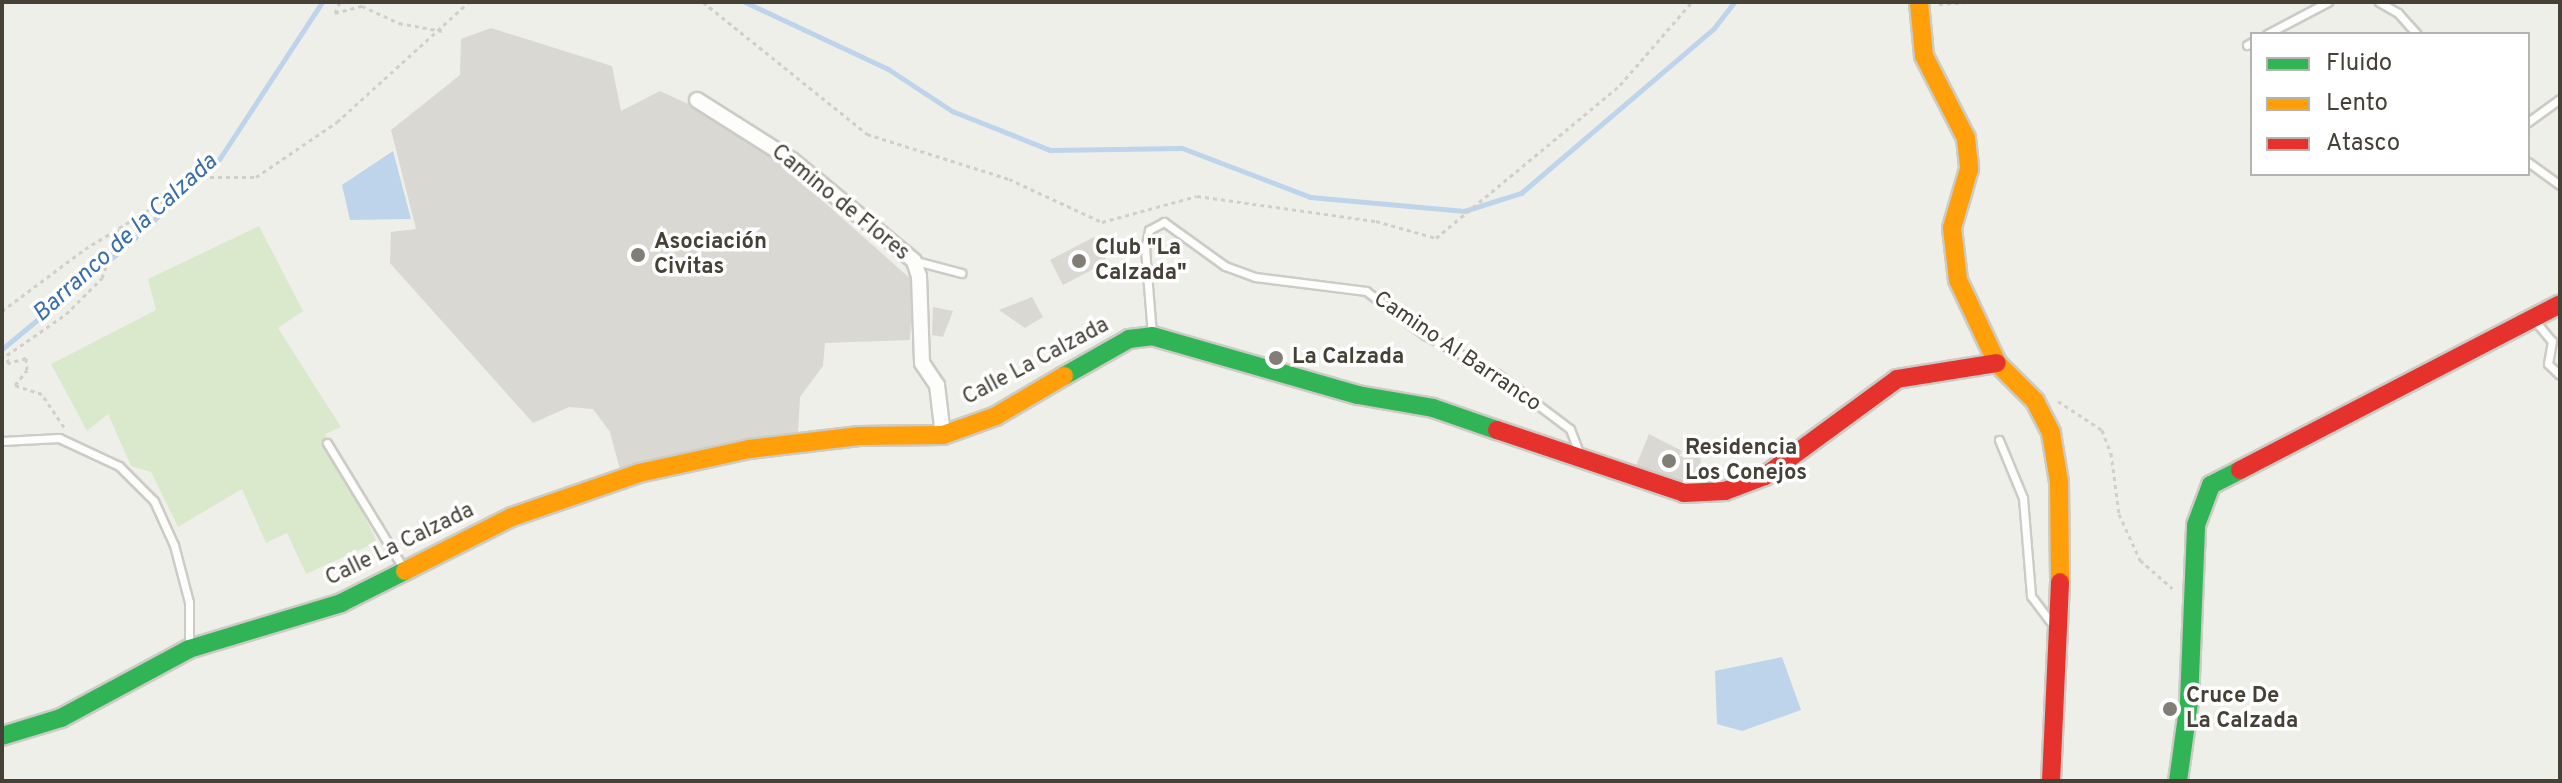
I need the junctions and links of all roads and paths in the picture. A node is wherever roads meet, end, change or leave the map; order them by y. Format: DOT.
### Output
graph roads {
  1 [pos="340,2"];
  2 [pos="469,2"];
  3 [pos="703,2"];
  4 [pos="1692,2"];
  5 [pos="1971,2"];
  6 [pos="2328,2"];
  7 [pos="2379,2"];
  8 [pos="1919,3"];
  9 [pos="442,31"];
  10 [pos="2271,32"];
  11 [pos="2415,32"];
  12 [pos="2560,99"];
  13 [pos="697,100"];
  14 [pos="2530,121"];
  15 [pos="2530,163"];
  16 [pos="2560,185"];
  17 [pos="120,227"];
  18 [pos="914,261"];
  19 [pos="961,273"];
  20 [pos="2560,304"];
  21 [pos="2,311"];
  22 [pos="2531,316"];
  23 [pos="1152,336"];
  24 [pos="5,356"];
  25 [pos="1997,363"];
  26 [pos="2560,375"];
  27 [pos="2035,401"];
  28 [pos="943,435"];
  29 [pos="1999,440"];
  30 [pos="2,441"];
  31 [pos="66,441"];
  32 [pos="327,443"];
  33 [pos="1580,457"];
  34 [pos="405,571"];
  35 [pos="2192,620"];
  36 [pos="2058,631"];
  37 [pos="189,649"];
  38 [pos="2,736"];
  39 [pos="2051,781"];
  40 [pos="2178,781"];
  1 -- 9 [label="path"];
  2 -- 9 [label="path"];
  3 -- 4 [label="path"];
  5 -- 8 [label="path"];
  6 -- 10 [label="lane"];
  7 -- 11 [label="lane"];
  8 -- 25 [label="main road"];
  9 -- 17 [label="path"];
  12 -- 14 [label="lane"];
  13 -- 18 [label="street, Camino de Flores"];
  15 -- 16 [label="lane"];
  17 -- 21 [label="path"];
  17 -- 24 [label="path"];
  18 -- 19 [label="lane"];
  18 -- 28 [label="street, Camino de Flores"];
  20 -- 22 [label="main road"];
  22 -- 26 [label="lane"];
  22 -- 35 [label="main road"];
  23 -- 28 [label="main road, Calle La Calzada"];
  23 -- 33 [label="main road"];
  23 -- 33 [label="lane, Camino Al Barranco"];
  24 -- 31 [label="path"];
  25 -- 27 [label="main road"];
  25 -- 33 [label="main road"];
  27 -- 35 [label="path"];
  27 -- 36 [label="main road"];
  28 -- 34 [label="main road, Calle La Calzada"];
  29 -- 36 [label="lane"];
  30 -- 31 [label="lane"];
  31 -- 37 [label="lane"];
  32 -- 34 [label="lane"];
  34 -- 37 [label="main road, Calle La Calzada"];
  35 -- 40 [label="main road"];
  36 -- 39 [label="main road"];
  37 -- 38 [label="main road, Calle La Calzada"];
}
